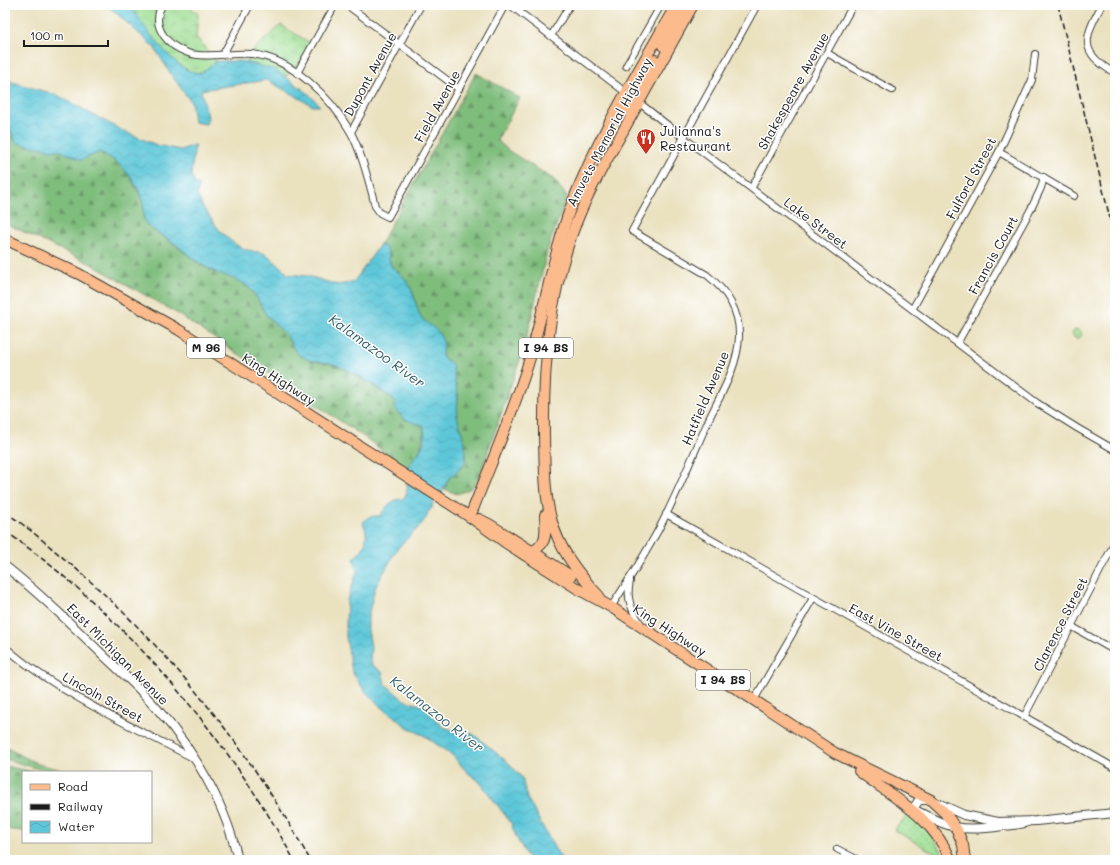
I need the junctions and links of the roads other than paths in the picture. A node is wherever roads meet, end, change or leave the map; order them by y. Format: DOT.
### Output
graph roads {
  1 [pos="162,5"];
  2 [pos="250,5"];
  3 [pos="335,5"];
  4 [pos="347,5"];
  5 [pos="421,5"];
  6 [pos="505,5"];
  7 [pos="510,5"];
  8 [pos="570,5"];
  9 [pos="676,5"];
  10 [pos="684,5"];
  11 [pos="693,5"];
  12 [pos="758,5"];
  13 [pos="854,5"];
  14 [pos="1102,5"];
  15 [pos="659,6"];
  16 [pos="552,36"];
  17 [pos="399,44"];
  18 [pos="827,53"];
  19 [pos="223,54"];
  20 [pos="1035,54"];
  21 [pos="626,66"];
  22 [pos="297,73"];
  23 [pos="1115,73"];
  24 [pos="459,89"];
  25 [pos="892,90"];
  26 [pos="633,97"];
  27 [pos="350,132"];
  28 [pos="684,138"];
  29 [pos="999,152"];
  30 [pos="1044,178"];
  31 [pos="752,188"];
  32 [pos="1074,196"];
  33 [pos="5,239"];
  34 [pos="913,308"];
  35 [pos="958,342"];
  36 [pos="1115,450"];
  37 [pos="545,490"];
  38 [pos="666,514"];
  39 [pos="470,517"];
  40 [pos="1115,542"];
  41 [pos="530,553"];
  42 [pos="5,566"];
  43 [pos="631,576"];
  44 [pos="599,596"];
  45 [pos="813,598"];
  46 [pos="611,607"];
  47 [pos="1072,626"];
  48 [pos="644,629"];
  49 [pos="5,647"];
  50 [pos="1115,650"];
  51 [pos="754,700"];
  52 [pos="1024,717"];
  53 [pos="835,753"];
  54 [pos="195,759"];
  55 [pos="1115,768"];
  56 [pos="931,800"];
  57 [pos="914,809"];
  58 [pos="1115,813"];
  59 [pos="1030,821"];
  60 [pos="956,828"];
  61 [pos="837,849"];
  62 [pos="238,860"];
  63 [pos="858,860"];
  64 [pos="951,860"];
  65 [pos="966,860"];
  1 -- 19 [label="street"];
  2 -- 19 [label="street"];
  3 -- 22 [label="street"];
  4 -- 17 [label="street"];
  5 -- 17 [label="street, Dupont Avenue"];
  6 -- 24 [label="street, Field Avenue"];
  7 -- 16 [label="street, Lake Street"];
  8 -- 16 [label="street"];
  9 -- 26 [label="main road, Amvets Memorial Highway / I 94 BS"];
  10 -- 26 [label="main road"];
  11 -- 26 [label="main road, Amvets Memorial Highway / I 94 BS"];
  12 -- 28 [label="street"];
  13 -- 18 [label="street, Shakespeare Avenue"];
  14 -- 23 [label="street"];
  15 -- 21 [label="street"];
  16 -- 26 [label="street, Lake Street"];
  17 -- 24 [label="street"];
  17 -- 27 [label="street, Dupont Avenue"];
  18 -- 25 [label="street"];
  18 -- 31 [label="street, Shakespeare Avenue"];
  19 -- 22 [label="street"];
  20 -- 29 [label="street, Fulford Street"];
  22 -- 27 [label="street"];
  24 -- 27 [label="street, Field Avenue"];
  26 -- 28 [label="street, Lake Street"];
  26 -- 37 [label="main road, Amvets Memorial Highway / I 94 BS"];
  26 -- 39 [label="main road, Amvets Memorial Highway / I 94 BS"];
  28 -- 31 [label="street, Lake Street"];
  28 -- 38 [label="street, Hatfield Avenue"];
  29 -- 30 [label="street"];
  29 -- 34 [label="street, Fulford Street"];
  30 -- 32 [label="street"];
  30 -- 35 [label="street, Francis Court"];
  31 -- 34 [label="street, Lake Street"];
  33 -- 39 [label="main road, King Highway / M 96"];
  34 -- 35 [label="street, Lake Street"];
  35 -- 36 [label="street, Lake Street"];
  37 -- 41 [label="main road, I 94 BS"];
  37 -- 44 [label="main road, Amvets Memorial Highway / I 94 BS"];
  38 -- 43 [label="street, Hatfield Avenue"];
  38 -- 45 [label="street, East Vine Street"];
  39 -- 41 [label="main road, King Highway / I 94 BS"];
  40 -- 47 [label="street, Clarence Street"];
  41 -- 44 [label="main road, King Highway / I 94 BS"];
  41 -- 46 [label="main road, King Highway / I 94 BS"];
  42 -- 54 [label="street, East Michigan Avenue"];
  43 -- 46 [label="street, Hatfield Avenue"];
  43 -- 48 [label="street"];
  44 -- 46 [label="main road, King Highway / I 94 BS"];
  45 -- 51 [label="street"];
  45 -- 52 [label="street, East Vine Street"];
  46 -- 48 [label="main road, King Highway / I 94 BS"];
  47 -- 50 [label="street"];
  47 -- 52 [label="street, Clarence Street"];
  48 -- 51 [label="main road, King Highway / I 94 BS"];
  49 -- 54 [label="street, Lincoln Street"];
  51 -- 53 [label="main road, King Highway / I 94 BS"];
  52 -- 55 [label="street, East Vine Street"];
  53 -- 56 [label="main road, King Highway / I 94 BS"];
  53 -- 57 [label="main road, King Highway / I 94 BS"];
  54 -- 62 [label="street, East Michigan Avenue"];
  56 -- 57 [label="street"];
  56 -- 59 [label="street"];
  56 -- 60 [label="main road, King Highway / I 94 BS"];
  57 -- 60 [label="street"];
  57 -- 64 [label="main road, King Highway / I 94 BS"];
  58 -- 59 [label="street"];
  59 -- 60 [label="street"];
  60 -- 65 [label="main road, King Highway / I 94 BS"];
  61 -- 63 [label="street"];
}
